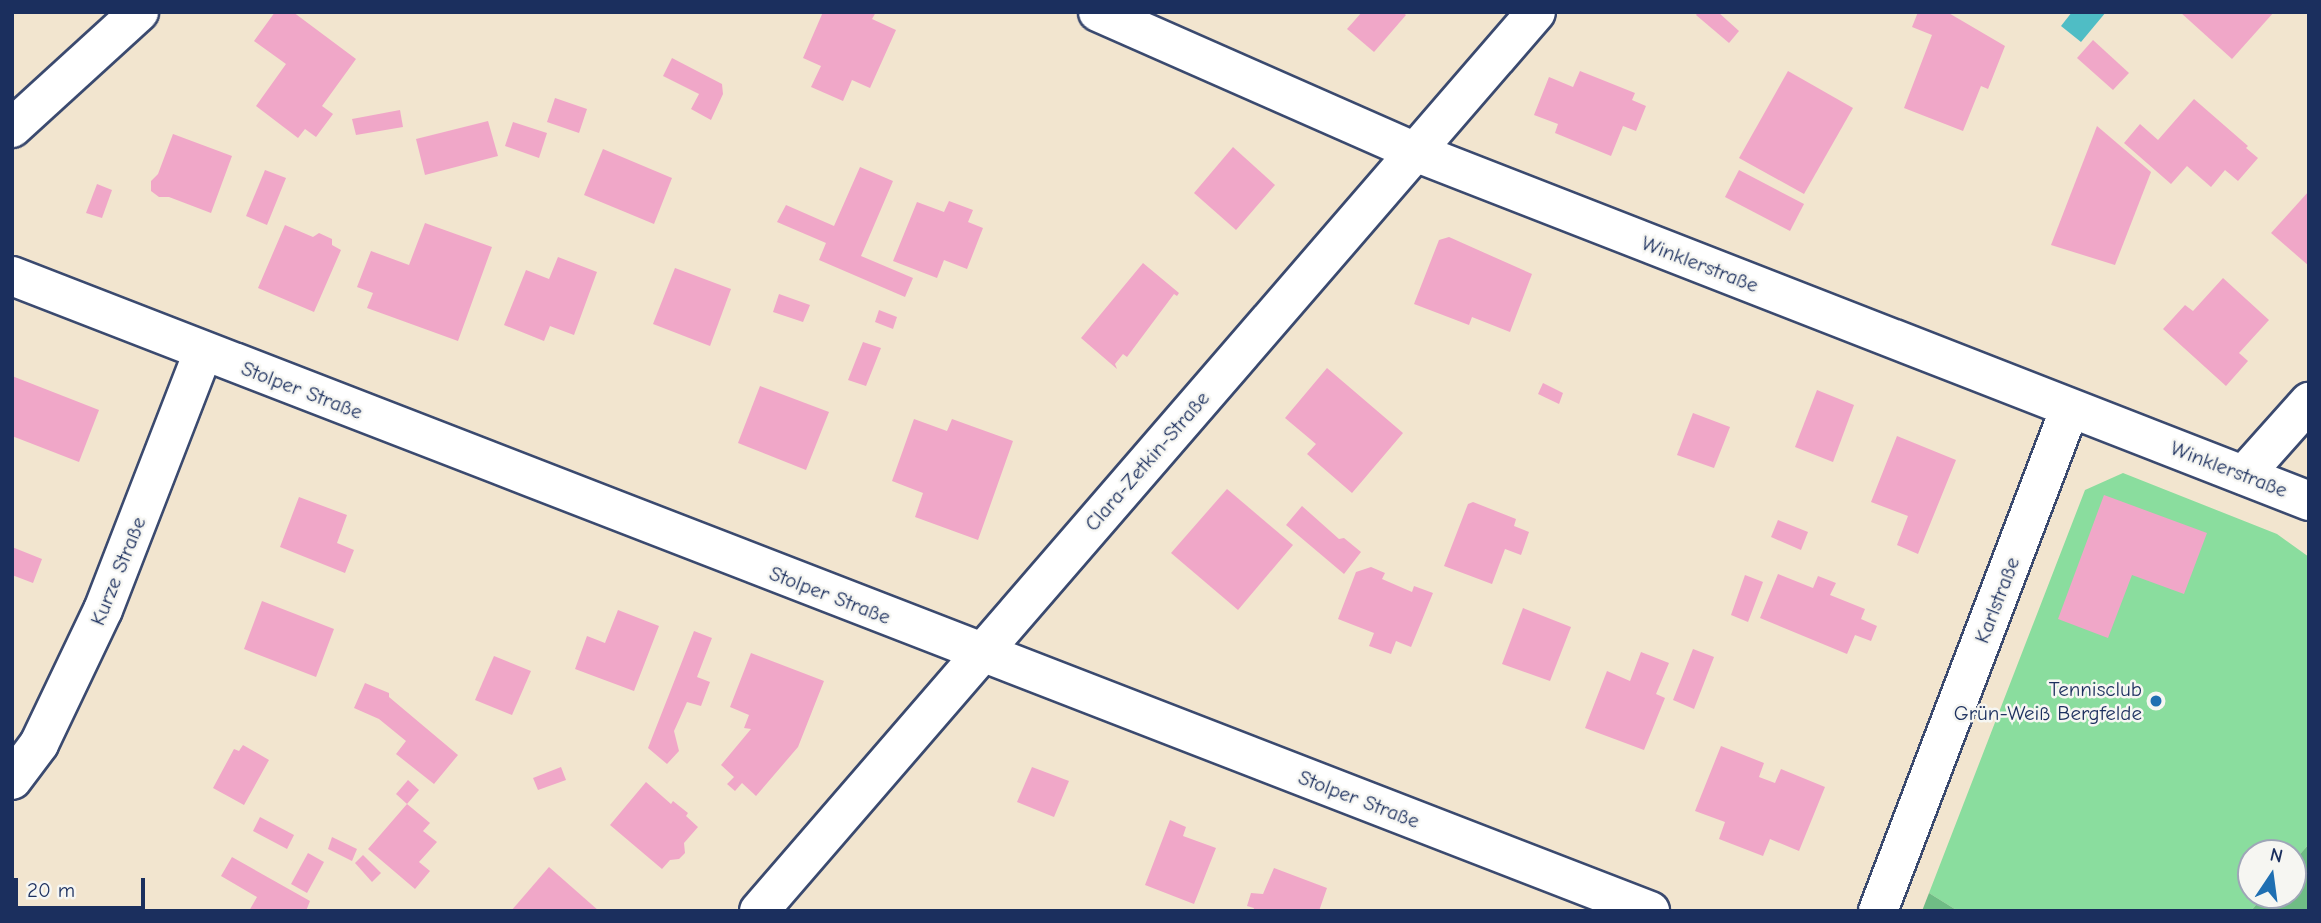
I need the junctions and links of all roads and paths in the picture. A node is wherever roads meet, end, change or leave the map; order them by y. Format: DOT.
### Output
graph roads {
  1 [pos="139,12"];
  2 [pos="1098,12"];
  3 [pos="1536,12"];
  4 [pos="12,128"];
  5 [pos="1415,152"];
  6 [pos="12,276"];
  7 [pos="203,352"];
  8 [pos="2309,402"];
  9 [pos="2070,408"];
  10 [pos="2244,475"];
  11 [pos="2309,501"];
  12 [pos="981,654"];
  13 [pos="12,780"];
  14 [pos="759,911"];
  15 [pos="1650,911"];
  16 [pos="1878,911"];
  1 -- 4 [label="street"];
  2 -- 5 [label="street, Winklerstraße"];
  3 -- 5 [label="street, Clara-Zetkin-Straße"];
  5 -- 9 [label="street, Winklerstraße"];
  5 -- 12 [label="street, Clara-Zetkin-Straße"];
  6 -- 7 [label="street, Stolper Straße"];
  7 -- 12 [label="street, Stolper Straße"];
  7 -- 13 [label="street, Kurze Straße"];
  8 -- 10 [label="street"];
  9 -- 10 [label="street, Winklerstraße"];
  9 -- 16 [label="street, Karlstraße"];
  10 -- 11 [label="street, Winklerstraße"];
  12 -- 14 [label="street, Clara-Zetkin-Straße"];
  12 -- 15 [label="street, Stolper Straße"];
}
